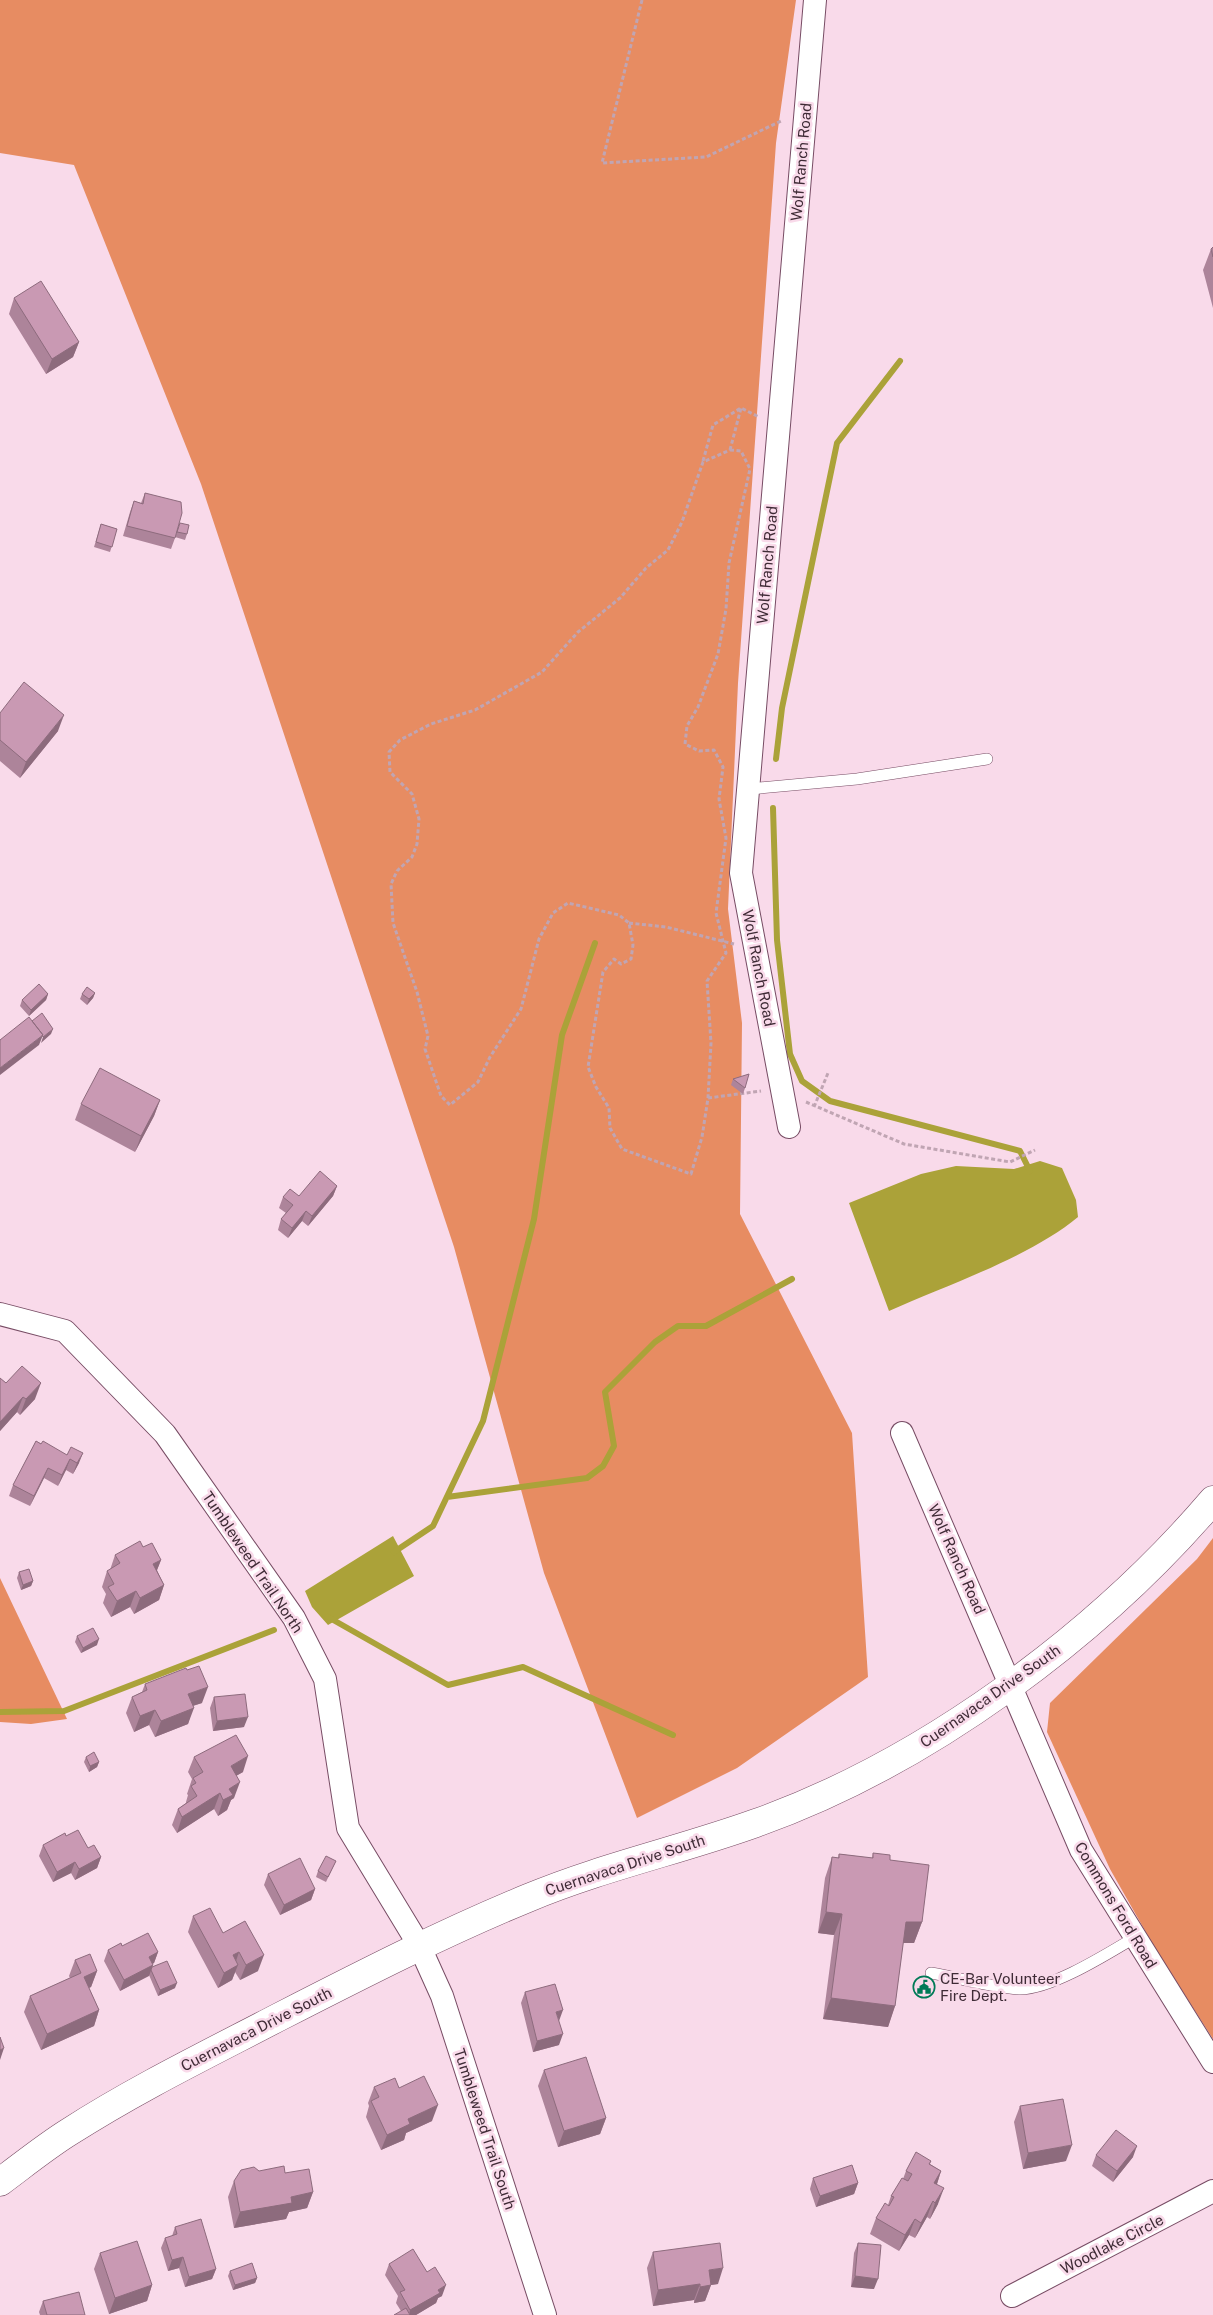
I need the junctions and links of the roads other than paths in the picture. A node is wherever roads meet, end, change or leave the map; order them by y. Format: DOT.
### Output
graph roads {
  1 [pos="815,0"];
  2 [pos="987,759"];
  3 [pos="749,789"];
  4 [pos="789,1127"];
  5 [pos="0,1314"];
  6 [pos="902,1433"];
  7 [pos="1213,1500"];
  8 [pos="1012,1684"];
  9 [pos="1134,1938"];
  10 [pos="419,1945"];
  11 [pos="931,1973"];
  12 [pos="1213,2062"];
  13 [pos="0,2182"];
  14 [pos="1213,2191"];
  15 [pos="1012,2296"];
  16 [pos="545,2315"];
  1 -- 3 [label="street, Wolf Ranch Road"];
  2 -- 3 [label="lane"];
  3 -- 4 [label="street, Wolf Ranch Road"];
  5 -- 10 [label="street, Tumbleweed Trail North"];
  6 -- 8 [label="street, Wolf Ranch Road"];
  7 -- 8 [label="street, Cuernavaca Drive South"];
  8 -- 9 [label="street, Commons Ford Road"];
  8 -- 10 [label="street, Cuernavaca Drive South"];
  9 -- 11 [label="lane"];
  9 -- 12 [label="street, Commons Ford Road"];
  10 -- 13 [label="street, Cuernavaca Drive South"];
  10 -- 16 [label="street, Tumbleweed Trail South"];
  14 -- 15 [label="street, Woodlake Circle"];
}
